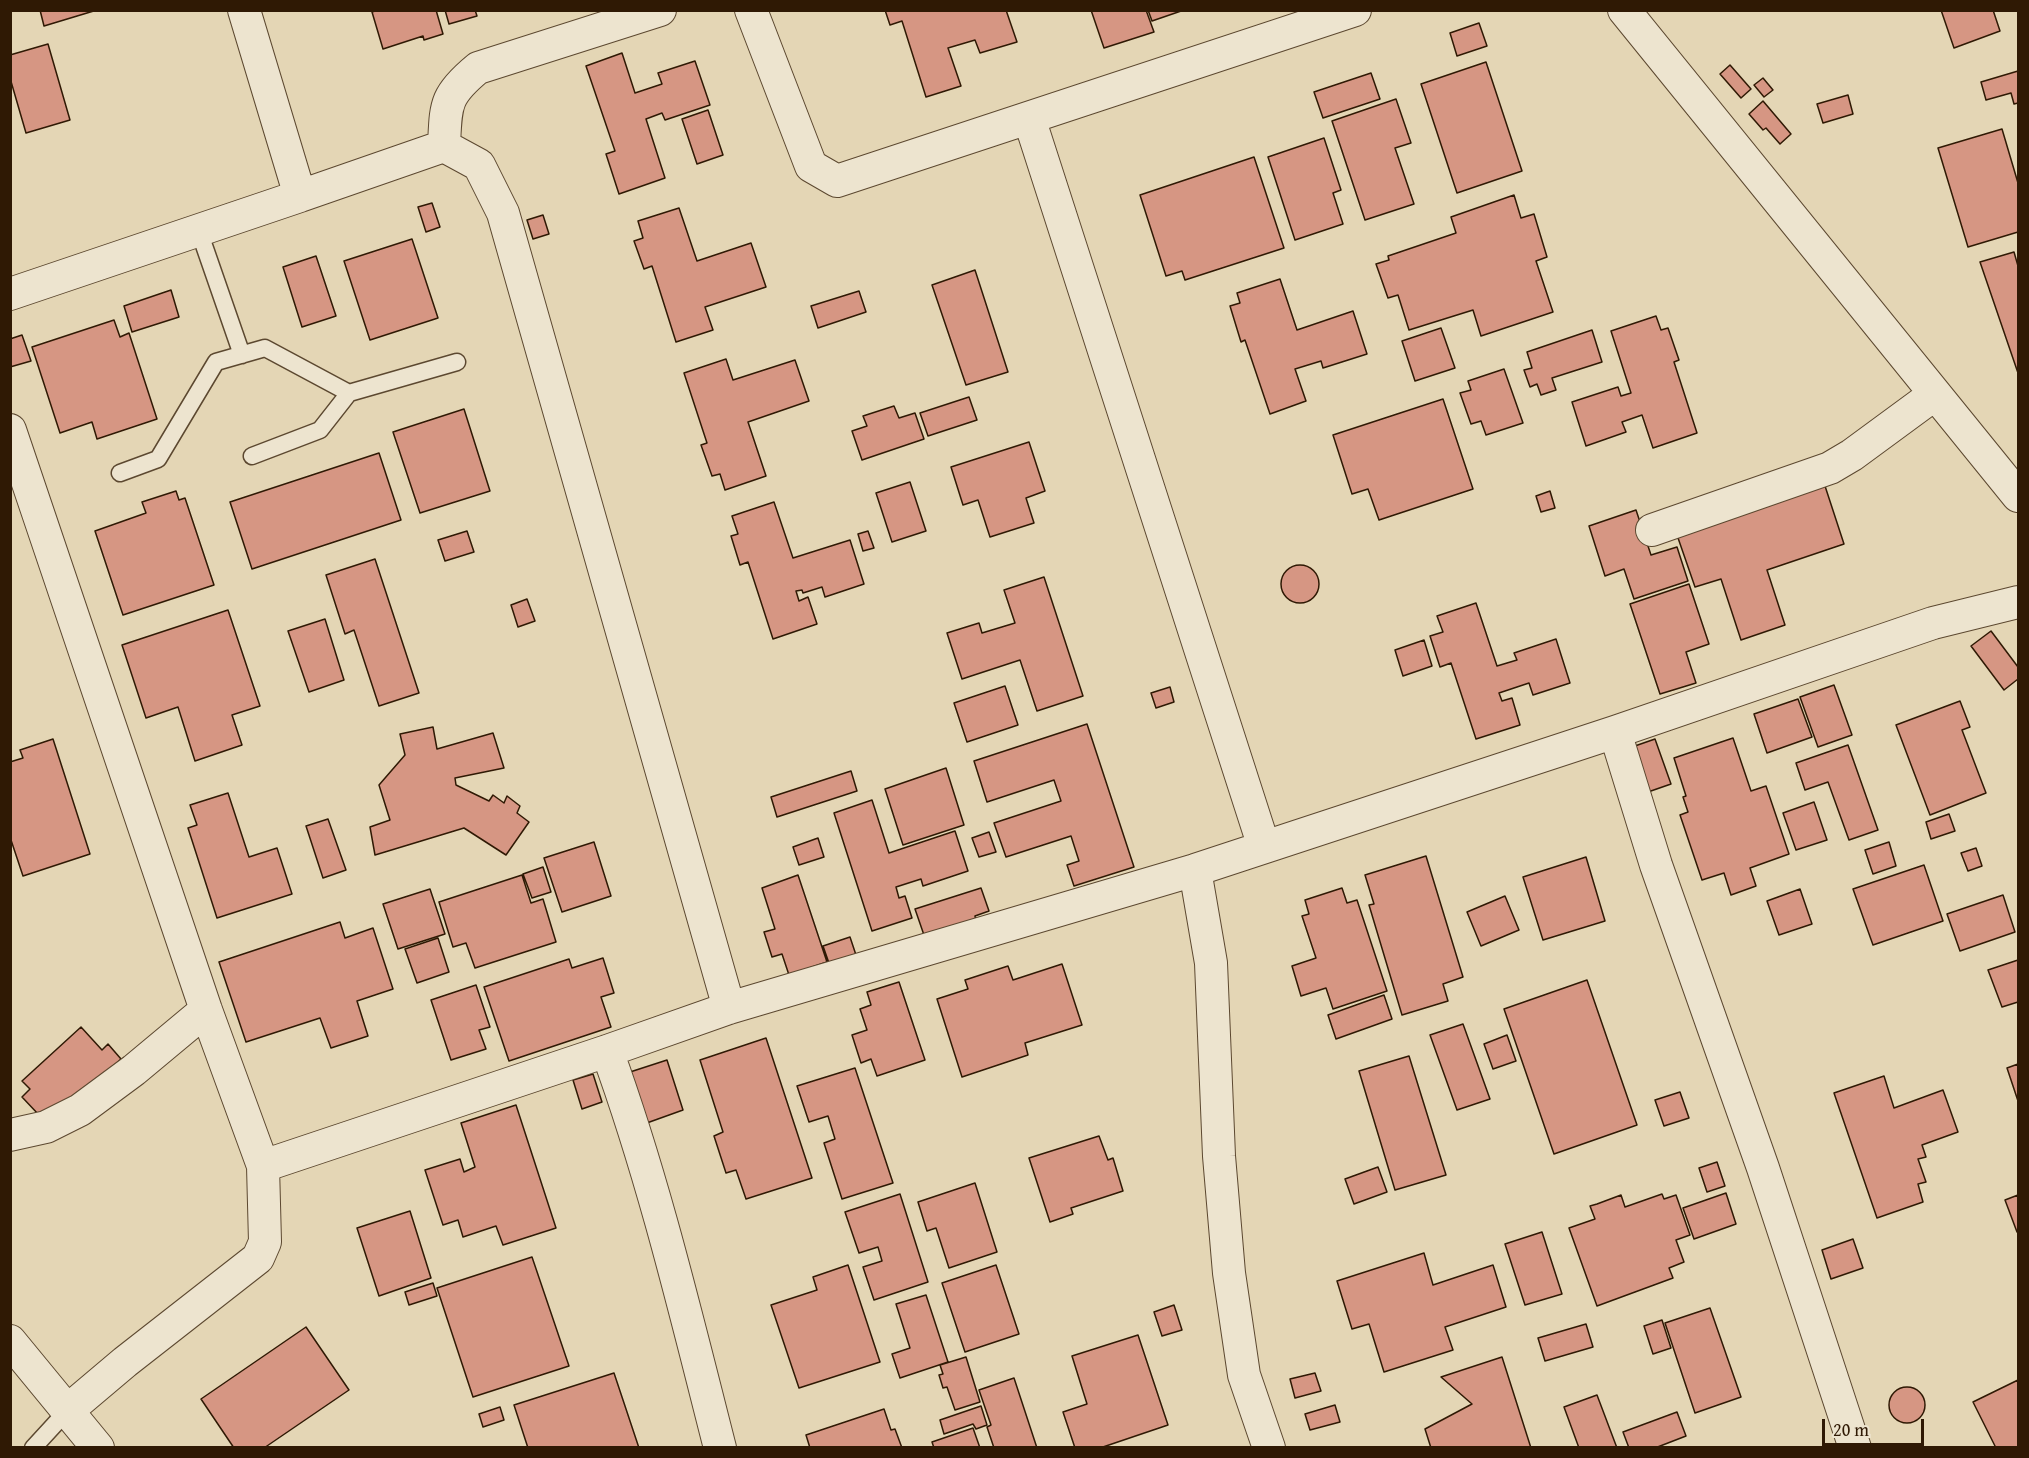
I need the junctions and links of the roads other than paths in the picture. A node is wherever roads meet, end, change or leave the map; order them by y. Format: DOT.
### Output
graph roads {
  1 [pos="244,10"];
  2 [pos="660,10"];
  3 [pos="751,10"];
  4 [pos="1355,10"];
  5 [pos="1624,10"];
  6 [pos="1029,118"];
  7 [pos="444,146"];
  8 [pos="300,196"];
  9 [pos="199,231"];
  10 [pos="10,294"];
  11 [pos="242,355"];
  12 [pos="457,362"];
  13 [pos="349,393"];
  14 [pos="1935,393"];
  15 [pos="10,430"];
  16 [pos="252,456"];
  17 [pos="120,473"];
  18 [pos="2019,496"];
  19 [pos="1652,530"];
  20 [pos="2019,602"];
  21 [pos="1615,732"];
  22 [pos="1264,848"];
  23 [pos="1195,870"];
  24 [pos="729,1008"];
  25 [pos="206,1011"];
  26 [pos="607,1051"];
  27 [pos="10,1136"];
  28 [pos="263,1166"];
  29 [pos="10,1341"];
  30 [pos="67,1411"];
  31 [pos="33,1448"];
  32 [pos="98,1448"];
  33 [pos="720,1448"];
  34 [pos="1269,1448"];
  35 [pos="1855,1448"];
  1 -- 8 [label="street"];
  2 -- 7 [label="street"];
  3 -- 6 [label="street"];
  4 -- 6 [label="street"];
  5 -- 14 [label="street"];
  6 -- 22 [label="street"];
  7 -- 8 [label="street"];
  7 -- 24 [label="street"];
  8 -- 9 [label="street"];
  9 -- 10 [label="street"];
  9 -- 11 [label="lane"];
  11 -- 13 [label="lane"];
  11 -- 17 [label="lane"];
  12 -- 13 [label="lane"];
  13 -- 16 [label="lane"];
  14 -- 18 [label="street"];
  14 -- 19 [label="street"];
  15 -- 25 [label="street"];
  20 -- 21 [label="street"];
  21 -- 22 [label="street"];
  21 -- 35 [label="street"];
  22 -- 23 [label="street"];
  23 -- 24 [label="street"];
  23 -- 34 [label="street"];
  24 -- 26 [label="street"];
  25 -- 27 [label="street"];
  25 -- 28 [label="street"];
  26 -- 28 [label="street"];
  26 -- 33 [label="street"];
  28 -- 30 [label="street"];
  29 -- 30 [label="street"];
  30 -- 31 [label="lane"];
  30 -- 32 [label="street"];
}
